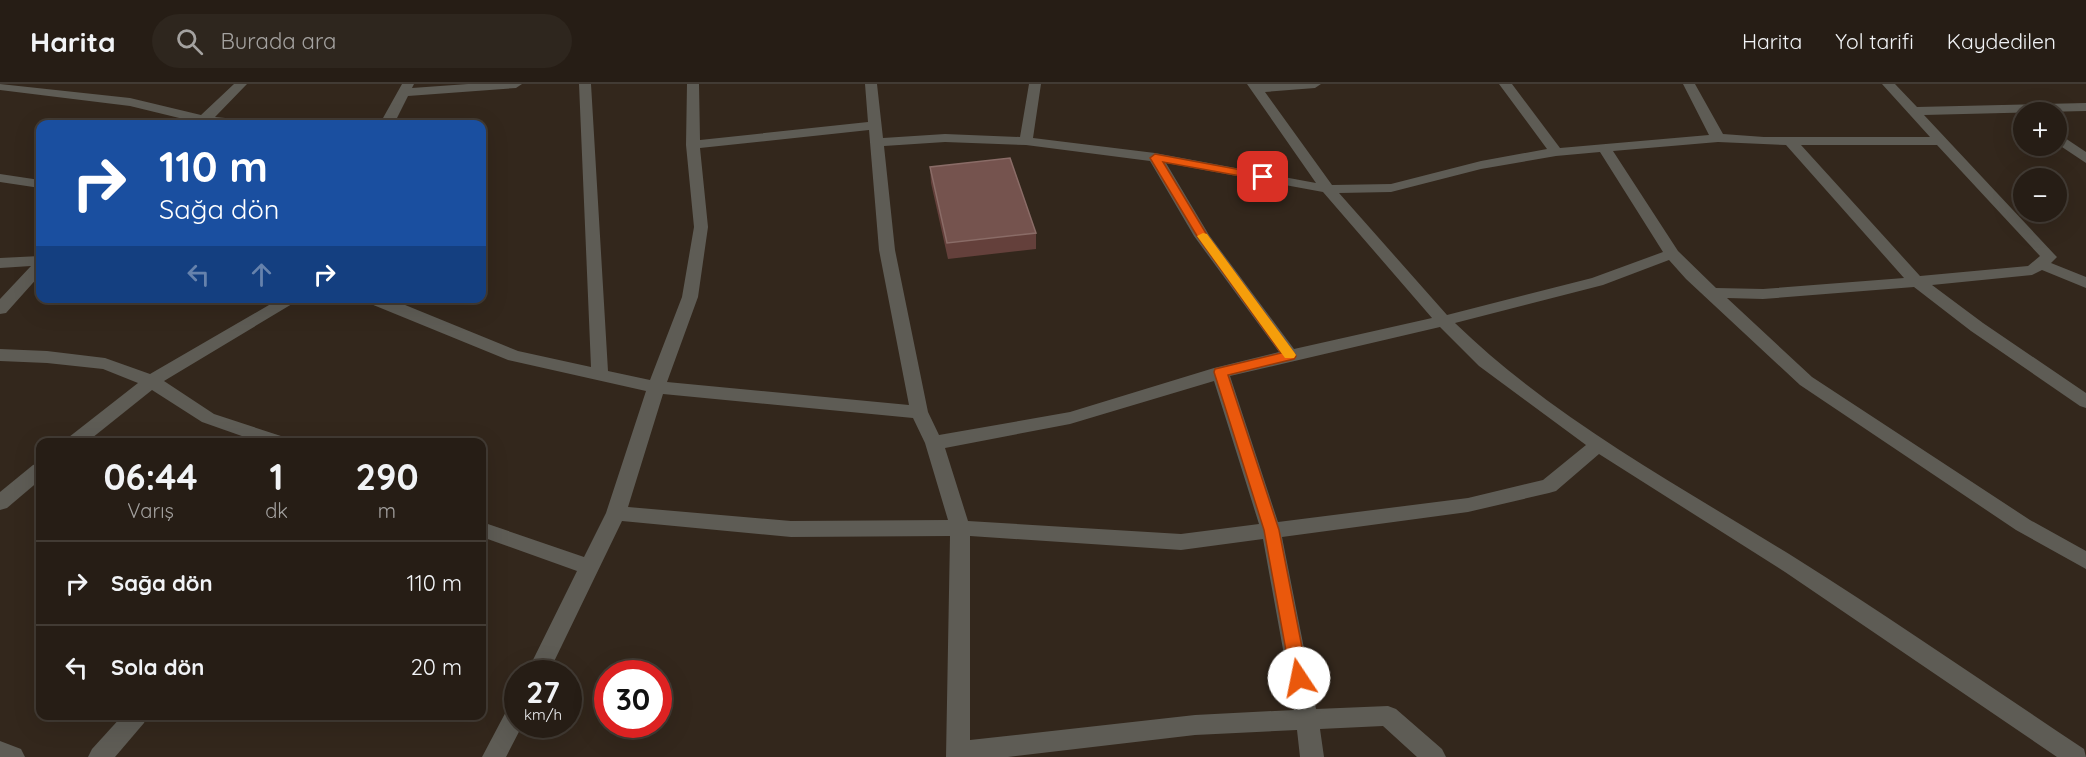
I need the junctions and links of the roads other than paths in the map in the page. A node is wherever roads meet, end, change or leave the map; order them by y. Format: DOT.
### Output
graph roads {
  1 [pos="241,84"];
  2 [pos="516,84"];
  3 [pos="585,84"];
  4 [pos="693,84"];
  5 [pos="871,84"];
  6 [pos="1035,84"];
  7 [pos="1315,84"];
  8 [pos="1505,84"];
  9 [pos="1689,84"];
  10 [pos="1888,84"];
  11 [pos="0,86"];
  12 [pos="1255,87"];
  13 [pos="406,88"];
  14 [pos="2086,107"];
  15 [pos="2067,108"];
  16 [pos="2013,110"];
  17 [pos="1914,111"];
  18 [pos="204,120"];
  19 [pos="390,120"];
  20 [pos="876,134"];
  21 [pos="1718,138"];
  22 [pos="1026,141"];
  23 [pos="1790,141"];
  24 [pos="1942,141"];
  25 [pos="2067,144"];
  26 [pos="693,145"];
  27 [pos="1604,148"];
  28 [pos="1556,152"];
  29 [pos="1155,158"];
  30 [pos="2086,159"];
  31 [pos="0,178"];
  32 [pos="36,183"];
  33 [pos="1328,189"];
  34 [pos="1672,254"];
  35 [pos="36,261"];
  36 [pos="0,262"];
  37 [pos="2041,264"];
  38 [pos="36,270"];
  39 [pos="1915,280"];
  40 [pos="2086,284"];
  41 [pos="1712,293"];
  42 [pos="285,303"];
  43 [pos="384,303"];
  44 [pos="0,309"];
  45 [pos="1443,321"];
  46 [pos="0,355"];
  47 [pos="1290,356"];
  48 [pos="1220,372"];
  49 [pos="600,375"];
  50 [pos="151,381"];
  51 [pos="656,387"];
  52 [pos="2086,402"];
  53 [pos="919,412"];
  54 [pos="80,438"];
  55 [pos="266,438"];
  56 [pos="934,443"];
  57 [pos="1598,445"];
  58 [pos="36,473"];
  59 [pos="0,503"];
  60 [pos="616,513"];
  61 [pos="960,528"];
  62 [pos="486,530"];
  63 [pos="1271,530"];
  64 [pos="2086,561"];
  65 [pos="591,568"];
  66 [pos="544,660"];
  67 [pos="132,720"];
  68 [pos="1307,720"];
  69 [pos="504,738"];
  70 [pos="0,752"];
  71 [pos="958,755"];
  72 [pos="12,757"];
  73 [pos="100,757"];
  74 [pos="494,757"];
  75 [pos="1312,757"];
  76 [pos="1434,757"];
  77 [pos="2076,757"];
  1 -- 18 [label="street"];
  2 -- 13 [label="street"];
  3 -- 49 [label="street"];
  4 -- 26 [label="street"];
  5 -- 20 [label="street"];
  6 -- 22 [label="street"];
  7 -- 12 [label="street"];
  8 -- 28 [label="street"];
  9 -- 21 [label="street"];
  10 -- 17 [label="street"];
  11 -- 18 [label="street"];
  12 -- 33 [label="street"];
  13 -- 19 [label="street"];
  14 -- 15 [label="street"];
  16 -- 17 [label="street"];
  17 -- 24 [label="street"];
  20 -- 22 [label="street"];
  20 -- 26 [label="street"];
  20 -- 53 [label="street"];
  21 -- 23 [label="street"];
  21 -- 27 [label="street"];
  22 -- 29 [label="street"];
  23 -- 24 [label="street"];
  23 -- 39 [label="street"];
  24 -- 37 [label="street"];
  25 -- 30 [label="street"];
  26 -- 51 [label="street"];
  27 -- 28 [label="street"];
  27 -- 34 [label="street"];
  28 -- 33 [label="street"];
  29 -- 33 [label="street"];
  29 -- 47 [label="street"];
  31 -- 32 [label="street"];
  33 -- 45 [label="street"];
  34 -- 41 [label="street"];
  34 -- 45 [label="street"];
  35 -- 36 [label="street"];
  37 -- 39 [label="street"];
  37 -- 40 [label="street"];
  38 -- 44 [label="street"];
  39 -- 41 [label="street"];
  39 -- 52 [label="street"];
  41 -- 64 [label="street"];
  42 -- 50 [label="street"];
  43 -- 49 [label="street"];
  45 -- 47 [label="street"];
  45 -- 57 [label="street"];
  46 -- 50 [label="street"];
  47 -- 48 [label="street"];
  48 -- 56 [label="street"];
  48 -- 63 [label="street"];
  49 -- 51 [label="street"];
  50 -- 54 [label="street"];
  50 -- 55 [label="street"];
  51 -- 53 [label="street"];
  51 -- 60 [label="street"];
  53 -- 56 [label="street"];
  56 -- 61 [label="street"];
  57 -- 63 [label="street"];
  57 -- 77 [label="street"];
  58 -- 59 [label="street"];
  60 -- 61 [label="street"];
  60 -- 65 [label="street"];
  61 -- 63 [label="street"];
  61 -- 71 [label="street"];
  62 -- 65 [label="street"];
  63 -- 68 [label="street"];
  65 -- 66 [label="street"];
  67 -- 73 [label="street"];
  68 -- 71 [label="street"];
  68 -- 75 [label="street"];
  68 -- 76 [label="street"];
  69 -- 74 [label="street"];
  70 -- 72 [label="street"];
}
